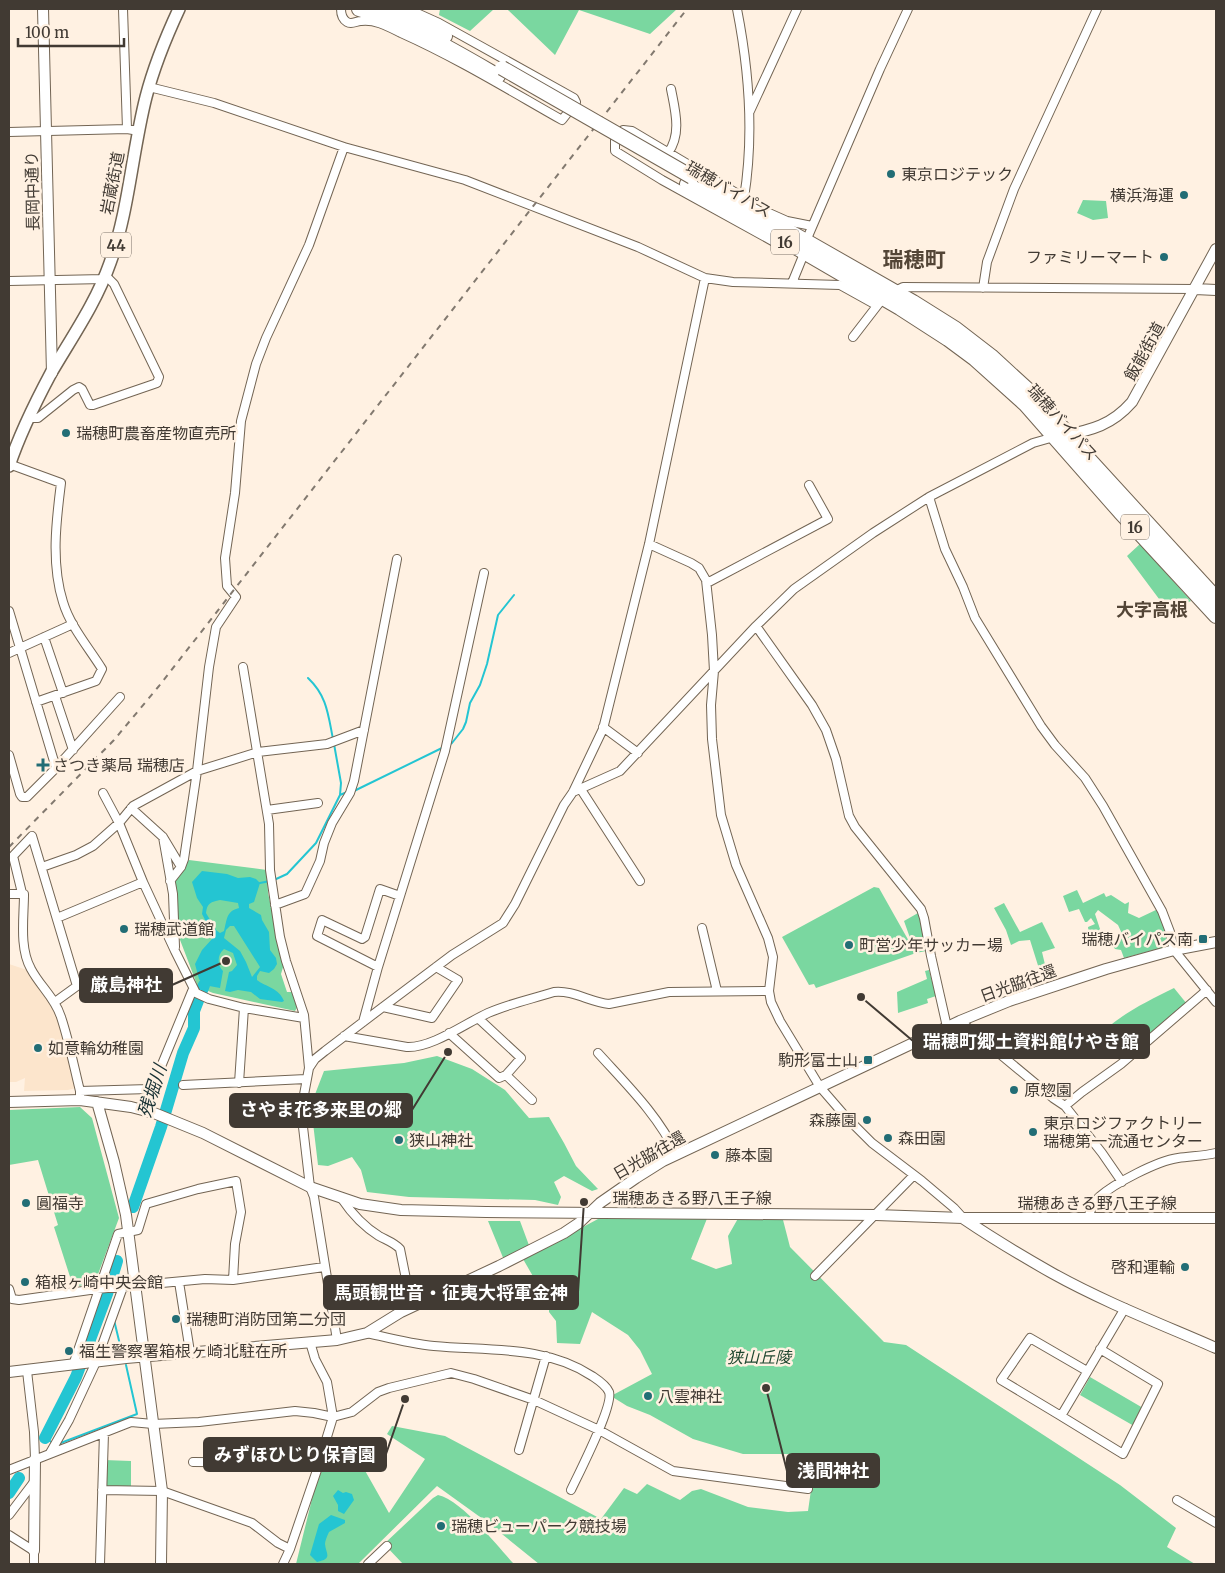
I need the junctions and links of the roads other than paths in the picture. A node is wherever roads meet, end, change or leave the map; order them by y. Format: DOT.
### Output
graph roads {
  1 [pos="43,9"];
  2 [pos="123,9"];
  3 [pos="180,9"];
  4 [pos="341,9"];
  5 [pos="359,9"];
  6 [pos="387,9"];
  7 [pos="408,9"];
  8 [pos="737,9"];
  9 [pos="796,9"];
  10 [pos="908,9"];
  11 [pos="1096,9"];
  12 [pos="500,72"];
  13 [pos="149,87"];
  14 [pos="671,89"];
  15 [pos="749,113"];
  16 [pos="133,130"];
  17 [pos="46,131"];
  18 [pos="9,132"];
  19 [pos="344,147"];
  20 [pos="668,152"];
  21 [pos="690,180"];
  22 [pos="744,198"];
  23 [pos="812,226"];
  24 [pos="806,241"];
  25 [pos="1216,250"];
  26 [pos="807,257"];
  27 [pos="104,277"];
  28 [pos="705,278"];
  29 [pos="49,280"];
  30 [pos="9,281"];
  31 [pos="792,283"];
  32 [pos="983,288"];
  33 [pos="1195,289"];
  34 [pos="1216,290"];
  35 [pos="885,298"];
  36 [pos="853,337"];
  37 [pos="52,373"];
  38 [pos="28,418"];
  39 [pos="1061,436"];
  40 [pos="9,465"];
  41 [pos="808,485"];
  42 [pos="929,497"];
  43 [pos="649,544"];
  44 [pos="398,559"];
  45 [pos="484,572"];
  46 [pos="707,583"];
  47 [pos="1216,598"];
  48 [pos="9,611"];
  49 [pos="1216,616"];
  50 [pos="73,624"];
  51 [pos="756,626"];
  52 [pos="44,637"];
  53 [pos="20,648"];
  54 [pos="9,653"];
  55 [pos="243,666"];
  56 [pos="714,671"];
  57 [pos="64,693"];
  58 [pos="55,696"];
  59 [pos="120,697"];
  60 [pos="36,702"];
  61 [pos="603,726"];
  62 [pos="364,730"];
  63 [pos="73,750"];
  64 [pos="258,752"];
  65 [pos="638,753"];
  66 [pos="9,755"];
  67 [pos="56,768"];
  68 [pos="197,772"];
  69 [pos="576,790"];
  70 [pos="103,793"];
  71 [pos="318,803"];
  72 [pos="131,808"];
  73 [pos="267,810"];
  74 [pos="118,823"];
  75 [pos="163,837"];
  76 [pos="181,866"];
  77 [pos="42,868"];
  78 [pos="170,881"];
  79 [pos="640,881"];
  80 [pos="143,882"];
  81 [pos="22,893"];
  82 [pos="9,894"];
  83 [pos="400,896"];
  84 [pos="275,905"];
  85 [pos="56,918"];
  86 [pos="702,928"];
  87 [pos="1216,942"];
  88 [pos="1174,950"];
  89 [pos="175,951"];
  90 [pos="378,967"];
  91 [pos="436,967"];
  92 [pos="1207,990"];
  93 [pos="195,991"];
  94 [pos="717,991"];
  95 [pos="769,991"];
  96 [pos="55,1002"];
  97 [pos="1216,1002"];
  98 [pos="384,1007"];
  99 [pos="244,1008"];
  100 [pos="304,1018"];
  101 [pos="478,1018"];
  102 [pos="960,1021"];
  103 [pos="363,1022"];
  104 [pos="947,1027"];
  105 [pos="449,1033"];
  106 [pos="344,1036"];
  107 [pos="598,1053"];
  108 [pos="309,1068"];
  109 [pos="506,1075"];
  110 [pos="306,1080"];
  111 [pos="239,1083"];
  112 [pos="183,1085"];
  113 [pos="820,1088"];
  114 [pos="80,1096"];
  115 [pos="532,1100"];
  116 [pos="9,1102"];
  117 [pos="97,1102"];
  118 [pos="1065,1106"];
  119 [pos="1216,1153"];
  120 [pos="677,1155"];
  121 [pos="914,1175"];
  122 [pos="1122,1182"];
  123 [pos="310,1187"];
  124 [pos="342,1199"];
  125 [pos="590,1212"];
  126 [pos="876,1215"];
  127 [pos="963,1218"];
  128 [pos="1088,1218"];
  129 [pos="1216,1218"];
  130 [pos="129,1233"];
  131 [pos="324,1267"];
  132 [pos="815,1276"];
  133 [pos="234,1280"];
  134 [pos="179,1282"];
  135 [pos="136,1286"];
  136 [pos="121,1287"];
  137 [pos="9,1289"];
  138 [pos="102,1289"];
  139 [pos="414,1305"];
  140 [pos="1125,1308"];
  141 [pos="367,1333"];
  142 [pos="337,1340"];
  143 [pos="310,1342"];
  144 [pos="1216,1348"];
  145 [pos="1100,1349"];
  146 [pos="190,1352"];
  147 [pos="144,1356"];
  148 [pos="546,1356"];
  149 [pos="94,1362"];
  150 [pos="74,1365"];
  151 [pos="26,1371"];
  152 [pos="1087,1371"];
  153 [pos="9,1372"];
  154 [pos="534,1400"];
  155 [pos="1061,1416"];
  156 [pos="333,1417"];
  157 [pos="153,1424"];
  158 [pos="599,1430"];
  159 [pos="104,1433"];
  160 [pos="519,1450"];
  161 [pos="50,1453"];
  162 [pos="35,1459"];
  163 [pos="193,1462"];
  164 [pos="319,1463"];
  165 [pos="12,1469"];
  166 [pos="9,1478"];
  167 [pos="34,1482"];
  168 [pos="808,1489"];
  169 [pos="102,1490"];
  170 [pos="571,1490"];
  171 [pos="162,1491"];
  172 [pos="1177,1500"];
  173 [pos="9,1515"];
  174 [pos="1216,1523"];
  175 [pos="9,1534"];
  176 [pos="388,1546"];
  177 [pos="290,1549"];
  178 [pos="34,1551"];
  179 [pos="34,1564"];
  180 [pos="100,1564"];
  181 [pos="161,1564"];
  182 [pos="283,1564"];
  183 [pos="368,1564"];
  1 -- 17 [label="street, 長岡中通り"];
  2 -- 16 [label="street"];
  3 -- 13 [label="main road, 岩蔵街道 / 44"];
  4 -- 7 [label="street"];
  5 -- 12 [label="highway, 瑞穂バイパス / 16"];
  6 -- 12 [label="highway, 瑞穂バイパス / 16"];
  8 -- 15 [label="street"];
  9 -- 15 [label="street"];
  10 -- 23 [label="street"];
  11 -- 32 [label="street"];
  12 -- 21 [label="highway, 瑞穂バイパス / 16, bridge"];
  13 -- 16 [label="main road, 岩蔵街道 / 44"];
  13 -- 19 [label="street"];
  14 -- 20 [label="street"];
  15 -- 22 [label="street"];
  16 -- 17 [label="street"];
  16 -- 27 [label="main road, 岩蔵街道 / 44"];
  17 -- 18 [label="street"];
  17 -- 29 [label="street, 長岡中通り"];
  19 -- 28 [label="street"];
  19 -- 68 [label="street"];
  20 -- 22 [label="street"];
  20 -- 26 [label="street"];
  21 -- 24 [label="highway, 瑞穂バイパス / 16"];
  21 -- 26 [label="highway, 瑞穂バイパス / 16"];
  22 -- 23 [label="street"];
  23 -- 24 [label="street"];
  24 -- 35 [label="highway, 瑞穂バイパス / 16"];
  25 -- 33 [label="street, 飯能街道"];
  26 -- 31 [label="street"];
  26 -- 35 [label="highway, 瑞穂バイパス / 16"];
  27 -- 29 [label="street"];
  27 -- 37 [label="main road, 岩蔵街道 / 44"];
  27 -- 38 [label="street"];
  28 -- 31 [label="street"];
  28 -- 43 [label="street"];
  29 -- 30 [label="street"];
  29 -- 37 [label="street, 長岡中通り"];
  31 -- 35 [label="street"];
  32 -- 33 [label="street"];
  32 -- 35 [label="street"];
  33 -- 34 [label="street"];
  33 -- 39 [label="street, 飯能街道"];
  35 -- 36 [label="street"];
  35 -- 39 [label="highway, 瑞穂バイパス / 16"];
  37 -- 38 [label="main road, 岩蔵街道 / 44"];
  38 -- 40 [label="main road, 岩蔵街道 / 44"];
  39 -- 42 [label="street"];
  39 -- 47 [label="highway, 瑞穂バイパス / 16"];
  39 -- 49 [label="highway, 瑞穂バイパス / 16"];
  40 -- 50 [label="street"];
  41 -- 46 [label="street"];
  42 -- 51 [label="street"];
  42 -- 88 [label="street"];
  43 -- 46 [label="street"];
  43 -- 61 [label="street"];
  44 -- 62 [label="street"];
  45 -- 83 [label="street"];
  46 -- 56 [label="street"];
  48 -- 53 [label="street"];
  50 -- 52 [label="street"];
  50 -- 57 [label="street"];
  51 -- 56 [label="street"];
  51 -- 104 [label="street"];
  52 -- 53 [label="street"];
  52 -- 57 [label="street"];
  53 -- 54 [label="street"];
  53 -- 60 [label="street"];
  55 -- 64 [label="street"];
  56 -- 65 [label="street"];
  56 -- 95 [label="street"];
  57 -- 58 [label="street"];
  58 -- 60 [label="street"];
  58 -- 63 [label="street"];
  59 -- 63 [label="street"];
  60 -- 67 [label="street"];
  61 -- 65 [label="street"];
  61 -- 69 [label="street"];
  62 -- 64 [label="street"];
  62 -- 84 [label="street"];
  63 -- 67 [label="street"];
  64 -- 68 [label="street"];
  64 -- 73 [label="street"];
  65 -- 69 [label="street"];
  66 -- 67 [label="street"];
  68 -- 72 [label="street"];
  68 -- 76 [label="street"];
  69 -- 79 [label="street"];
  69 -- 91 [label="street"];
  70 -- 74 [label="street"];
  71 -- 73 [label="street"];
  72 -- 74 [label="street"];
  72 -- 75 [label="street"];
  73 -- 84 [label="street"];
  74 -- 77 [label="street"];
  74 -- 80 [label="street"];
  75 -- 76 [label="street"];
  75 -- 78 [label="street"];
  76 -- 78 [label="street"];
  77 -- 81 [label="street"];
  77 -- 85 [label="street"];
  78 -- 89 [label="street"];
  80 -- 85 [label="street"];
  80 -- 89 [label="street"];
  81 -- 82 [label="street"];
  81 -- 96 [label="street"];
  83 -- 90 [label="street"];
  83 -- 90 [label="street"];
  84 -- 100 [label="street"];
  85 -- 96 [label="street"];
  86 -- 94 [label="street"];
  87 -- 88 [label="street, 日光脇往還"];
  88 -- 92 [label="street"];
  88 -- 102 [label="street, 日光脇往還"];
  89 -- 93 [label="street"];
  90 -- 103 [label="street"];
  91 -- 98 [label="street"];
  91 -- 98 [label="street"];
  92 -- 97 [label="street"];
  92 -- 118 [label="street"];
  93 -- 99 [label="street"];
  93 -- 114 [label="street"];
  94 -- 95 [label="street"];
  94 -- 101 [label="street"];
  95 -- 113 [label="street"];
  96 -- 114 [label="street"];
  98 -- 103 [label="street"];
  99 -- 100 [label="street"];
  99 -- 111 [label="street"];
  100 -- 108 [label="street"];
  101 -- 105 [label="street"];
  101 -- 109 [label="street"];
  102 -- 104 [label="street, 日光脇往還"];
  102 -- 118 [label="street"];
  103 -- 106 [label="street"];
  104 -- 113 [label="street, 日光脇往還"];
  105 -- 106 [label="street"];
  105 -- 109 [label="street"];
  106 -- 108 [label="street"];
  107 -- 120 [label="street"];
  108 -- 110 [label="street"];
  109 -- 115 [label="street"];
  110 -- 111 [label="street"];
  110 -- 123 [label="street"];
  111 -- 112 [label="street"];
  113 -- 120 [label="street, 日光脇往還"];
  113 -- 121 [label="street"];
  114 -- 116 [label="street, 瑞穂あきる野八王子線"];
  114 -- 117 [label="street, 瑞穂あきる野八王子線"];
  117 -- 123 [label="street, 瑞穂あきる野八王子線"];
  117 -- 130 [label="street"];
  118 -- 122 [label="street"];
  119 -- 122 [label="street"];
  120 -- 125 [label="street, 日光脇往還"];
  121 -- 126 [label="street"];
  121 -- 127 [label="street"];
  122 -- 128 [label="street"];
  123 -- 124 [label="street, 瑞穂あきる野八王子線"];
  123 -- 131 [label="street"];
  124 -- 125 [label="street, 瑞穂あきる野八王子線"];
  124 -- 139 [label="street"];
  125 -- 126 [label="street, 瑞穂あきる野八王子線"];
  125 -- 139 [label="street, 日光脇往還"];
  126 -- 127 [label="street, 瑞穂あきる野八王子線"];
  126 -- 132 [label="street"];
  127 -- 128 [label="street, 瑞穂あきる野八王子線"];
  127 -- 140 [label="street"];
  128 -- 129 [label="street, 瑞穂あきる野八王子線"];
  130 -- 133 [label="street"];
  130 -- 135 [label="street"];
  130 -- 138 [label="street"];
  131 -- 133 [label="street"];
  131 -- 142 [label="street"];
  133 -- 134 [label="street"];
  134 -- 135 [label="street"];
  134 -- 146 [label="street"];
  135 -- 136 [label="street"];
  135 -- 147 [label="street"];
  136 -- 138 [label="street"];
  136 -- 149 [label="street"];
  137 -- 138 [label="street"];
  138 -- 150 [label="street"];
  139 -- 141 [label="street, 日光脇往還"];
  140 -- 144 [label="street"];
  140 -- 145 [label="street"];
  141 -- 142 [label="street, 日光脇往還"];
  141 -- 148 [label="street"];
  142 -- 143 [label="street, 日光脇往還"];
  143 -- 146 [label="street, 日光脇往還"];
  143 -- 156 [label="street"];
  145 -- 152 [label="street"];
  145 -- 155 [label="street"];
  146 -- 147 [label="street, 日光脇往還"];
  147 -- 149 [label="street, 日光脇往還"];
  147 -- 157 [label="street"];
  148 -- 154 [label="street"];
  148 -- 158 [label="street"];
  149 -- 150 [label="street, 日光脇往還"];
  149 -- 161 [label="street"];
  150 -- 151 [label="street, 日光脇往還"];
  151 -- 153 [label="street, 日光脇往還"];
  151 -- 162 [label="street"];
  152 -- 155 [label="street"];
  152 -- 155 [label="street"];
  154 -- 156 [label="street"];
  154 -- 158 [label="street"];
  154 -- 160 [label="street"];
  156 -- 157 [label="street"];
  156 -- 164 [label="street"];
  157 -- 159 [label="street"];
  157 -- 171 [label="street"];
  158 -- 168 [label="street"];
  158 -- 170 [label="street"];
  159 -- 161 [label="street"];
  159 -- 169 [label="street"];
  161 -- 162 [label="street"];
  162 -- 165 [label="street"];
  162 -- 167 [label="street"];
  163 -- 164 [label="street"];
  164 -- 177 [label="street"];
  165 -- 166 [label="street"];
  167 -- 173 [label="street"];
  167 -- 178 [label="street"];
  169 -- 171 [label="street"];
  169 -- 180 [label="street"];
  171 -- 177 [label="street"];
  171 -- 181 [label="street"];
  172 -- 174 [label="street"];
  175 -- 178 [label="street"];
  176 -- 183 [label="street"];
  177 -- 182 [label="street"];
  178 -- 179 [label="street"];
}
